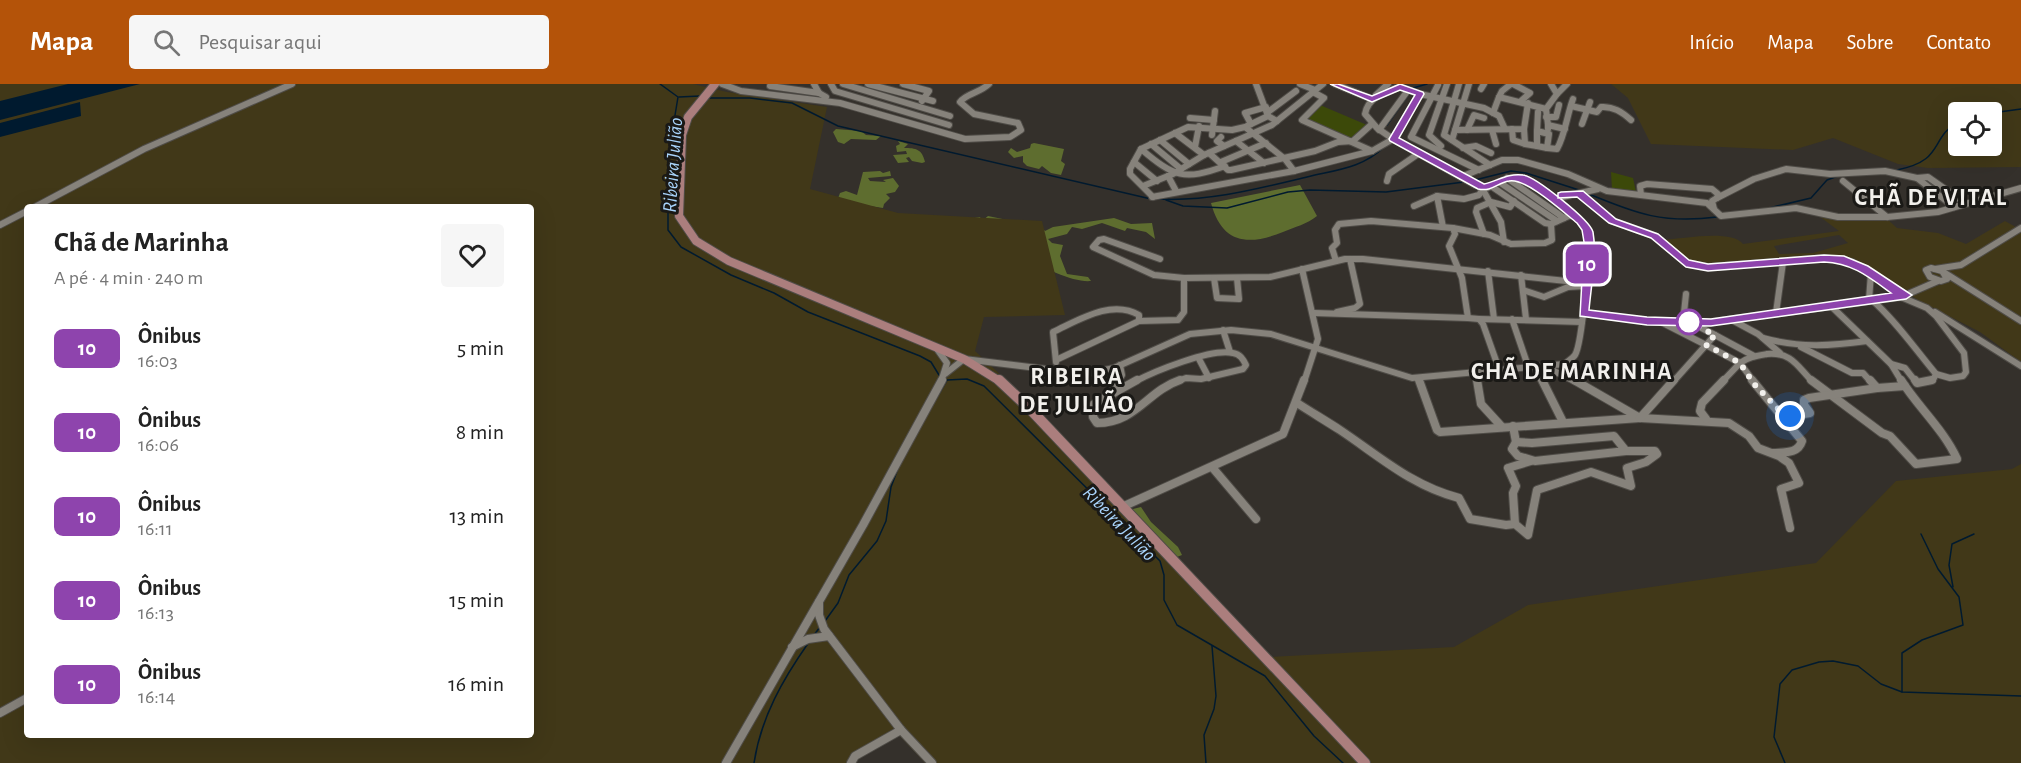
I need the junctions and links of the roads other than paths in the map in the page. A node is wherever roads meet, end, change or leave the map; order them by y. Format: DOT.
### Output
graph roads {
  1 [pos="292,84"];
  2 [pos="715,84"];
  3 [pos="722,84"];
  4 [pos="745,84"];
  5 [pos="759,84"];
  6 [pos="814,84"];
  7 [pos="831,84"];
  8 [pos="845,84"];
  9 [pos="868,84"];
  10 [pos="903,84"];
  11 [pos="989,84"];
  12 [pos="1256,84"];
  13 [pos="1300,84"];
  14 [pos="1323,84"];
  15 [pos="1335,84"];
  16 [pos="1388,84"];
  17 [pos="1449,84"];
  18 [pos="1469,84"];
  19 [pos="1512,84"];
  20 [pos="1552,84"];
  21 [pos="1567,84"];
  22 [pos="770,85"];
  23 [pos="912,85"];
  24 [pos="1403,85"];
  25 [pos="1438,85"];
  26 [pos="1459,85"];
  27 [pos="731,86"];
  28 [pos="885,87"];
  29 [pos="741,91"];
  30 [pos="835,91"];
  31 [pos="1296,91"];
  32 [pos="1314,91"];
  33 [pos="1546,91"];
  34 [pos="754,93"];
  35 [pos="819,93"];
  36 [pos="1406,93"];
  37 [pos="765,94"];
  38 [pos="905,94"];
  39 [pos="1420,94"];
  40 [pos="1557,94"];
  41 [pos="1433,96"];
  42 [pos="882,97"];
  43 [pos="1499,97"];
  44 [pos="1374,98"];
  45 [pos="826,99"];
  46 [pos="924,99"];
  47 [pos="1442,99"];
  48 [pos="1573,99"];
  49 [pos="933,101"];
  50 [pos="1453,101"];
  51 [pos="1521,101"];
  52 [pos="1590,102"];
  53 [pos="1462,103"];
  54 [pos="1528,103"];
  55 [pos="876,104"];
  56 [pos="909,104"];
  57 [pos="1559,105"];
  58 [pos="1571,106"];
  59 [pos="917,107"];
  60 [pos="1546,109"];
  61 [pos="1588,110"];
  62 [pos="903,111"];
  63 [pos="1215,111"];
  64 [pos="869,112"];
  65 [pos="1267,112"];
  66 [pos="1538,112"];
  67 [pos="1493,113"];
  68 [pos="912,114"];
  69 [pos="950,116"];
  70 [pos="1546,117"];
  71 [pos="1190,118"];
  72 [pos="1484,118"];
  73 [pos="897,120"];
  74 [pos="1214,120"];
  75 [pos="1631,120"];
  76 [pos="1277,121"];
  77 [pos="906,122"];
  78 [pos="949,124"];
  79 [pos="1372,124"];
  80 [pos="1582,124"];
  81 [pos="1248,125"];
  82 [pos="1548,125"];
  83 [pos="1199,126"];
  84 [pos="1188,127"];
  85 [pos="1214,127"];
  86 [pos="1505,129"];
  87 [pos="1512,129"];
  88 [pos="1524,129"];
  89 [pos="1564,129"];
  90 [pos="1379,130"];
  91 [pos="1455,130"];
  92 [pos="1467,130"];
  93 [pos="1492,130"];
  94 [pos="1537,131"];
  95 [pos="1175,133"];
  96 [pos="1254,133"];
  97 [pos="1549,134"];
  98 [pos="1212,135"];
  99 [pos="1221,137"];
  100 [pos="1411,137"];
  101 [pos="1390,138"];
  102 [pos="1160,140"];
  103 [pos="1185,140"];
  104 [pos="1452,140"];
  105 [pos="1236,141"];
  106 [pos="1348,141"];
  107 [pos="1266,143"];
  108 [pos="1151,144"];
  109 [pos="1401,144"];
  110 [pos="1496,144"];
  111 [pos="1525,144"];
  112 [pos="1224,146"];
  113 [pos="1441,146"];
  114 [pos="1195,147"];
  115 [pos="1537,147"];
  116 [pos="1463,148"];
  117 [pos="1547,148"];
  118 [pos="1141,149"];
  119 [pos="1248,151"];
  120 [pos="1372,151"];
  121 [pos="1434,151"];
  122 [pos="1315,152"];
  123 [pos="1491,153"];
  124 [pos="1206,154"];
  125 [pos="1421,156"];
  126 [pos="1285,159"];
  127 [pos="1134,162"];
  128 [pos="1264,163"];
  129 [pos="1189,164"];
  130 [pos="1325,164"];
  131 [pos="1490,165"];
  132 [pos="1225,166"];
  133 [pos="1181,169"];
  134 [pos="1479,170"];
  135 [pos="1294,171"];
  136 [pos="1170,175"];
  137 [pos="1508,177"];
  138 [pos="1462,178"];
  139 [pos="1917,178"];
  140 [pos="1157,181"];
  141 [pos="1387,181"];
  142 [pos="1233,182"];
  143 [pos="1499,182"];
  144 [pos="1844,182"];
  145 [pos="1143,186"];
  146 [pos="1491,186"];
  147 [pos="2021,188"];
  148 [pos="1483,189"];
  149 [pos="1599,189"];
  150 [pos="1176,191"];
  151 [pos="1579,194"];
  152 [pos="1641,195"];
  153 [pos="1437,196"];
  154 [pos="1717,198"];
  155 [pos="1554,199"];
  156 [pos="1514,201"];
  157 [pos="1491,202"];
  158 [pos="1965,203"];
  159 [pos="41,204"];
  160 [pos="1414,206"];
  161 [pos="1954,207"];
  162 [pos="1717,212"];
  163 [pos="24,213"];
  164 [pos="1573,214"];
  165 [pos="1887,218"];
  166 [pos="1557,221"];
  167 [pos="0,225"];
  168 [pos="1443,227"];
  169 [pos="1453,228"];
  170 [pos="2021,228"];
  171 [pos="1484,234"];
  172 [pos="1503,242"];
  173 [pos="1160,259"];
  174 [pos="1350,259"];
  175 [pos="1336,261"];
  176 [pos="1783,262"];
  177 [pos="1459,268"];
  178 [pos="1935,268"];
  179 [pos="1302,269"];
  180 [pos="1488,271"];
  181 [pos="1871,273"];
  182 [pos="1521,275"];
  183 [pos="1945,277"];
  184 [pos="1184,278"];
  185 [pos="1214,278"];
  186 [pos="1237,278"];
  187 [pos="1938,281"];
  188 [pos="1585,284"];
  189 [pos="1523,290"];
  190 [pos="1686,294"];
  191 [pos="1900,295"];
  192 [pos="1871,300"];
  193 [pos="1830,305"];
  194 [pos="1927,308"];
  195 [pos="1314,313"];
  196 [pos="1583,313"];
  197 [pos="1776,313"];
  198 [pos="1329,314"];
  199 [pos="1468,318"];
  200 [pos="1479,319"];
  201 [pos="1494,319"];
  202 [pos="1512,319"];
  203 [pos="1526,319"];
  204 [pos="1730,320"];
  205 [pos="2021,320"];
  206 [pos="1139,321"];
  207 [pos="1659,321"];
  208 [pos="1582,322"];
  209 [pos="1683,322"];
  210 [pos="1691,323"];
  211 [pos="1223,330"];
  212 [pos="1715,335"];
  213 [pos="1763,338"];
  214 [pos="1867,341"];
  215 [pos="1706,345"];
  216 [pos="1317,347"];
  217 [pos="1801,347"];
  218 [pos="937,349"];
  219 [pos="1230,352"];
  220 [pos="1780,353"];
  221 [pos="1754,356"];
  222 [pos="964,359"];
  223 [pos="1199,359"];
  224 [pos="1056,360"];
  225 [pos="1740,363"];
  226 [pos="1891,364"];
  227 [pos="1120,365"];
  228 [pos="2021,366"];
  229 [pos="1545,367"];
  230 [pos="1533,368"];
  231 [pos="1057,372"];
  232 [pos="1500,372"];
  233 [pos="945,374"];
  234 [pos="1476,374"];
  235 [pos="1936,374"];
  236 [pos="1209,378"];
  237 [pos="1419,379"];
  238 [pos="1905,386"];
  239 [pos="1877,388"];
  240 [pos="1113,393"];
  241 [pos="1828,393"];
  242 [pos="1297,403"];
  243 [pos="1617,407"];
  244 [pos="1786,417"];
  245 [pos="1640,418"];
  246 [pos="1620,419"];
  247 [pos="1706,419"];
  248 [pos="1563,422"];
  249 [pos="1513,426"];
  250 [pos="1502,427"];
  251 [pos="1516,442"];
  252 [pos="1626,451"];
  253 [pos="1773,453"];
  254 [pos="1537,460"];
  255 [pos="1212,467"];
  256 [pos="1122,507"];
  257 [pos="1257,519"];
  258 [pos="1515,524"];
  259 [pos="1790,528"];
  260 [pos="819,599"];
  261 [pos="829,636"];
  262 [pos="792,647"];
  263 [pos="24,700"];
  264 [pos="0,713"];
  265 [pos="901,730"];
  266 [pos="726,763"];
  267 [pos="852,763"];
  268 [pos="932,763"];
  269 [pos="1365,763"];
  1 -- 159 [label="street"];
  2 -- 218 [label="main road"];
  3 -- 27 [label="street"];
  4 -- 29 [label="street"];
  5 -- 34 [label="street"];
  6 -- 35 [label="street"];
  7 -- 30 [label="street"];
  8 -- 30 [label="street"];
  8 -- 42 [label="street"];
  9 -- 28 [label="street"];
  10 -- 23 [label="street"];
  11 -- 77 [label="street"];
  12 -- 65 [label="street"];
  13 -- 32 [label="street"];
  14 -- 32 [label="street"];
  15 -- 44 [label="street"];
  16 -- 44 [label="street"];
  17 -- 26 [label="street"];
  17 -- 47 [label="street"];
  18 -- 53 [label="street"];
  19 -- 43 [label="street"];
  19 -- 51 [label="street"];
  20 -- 33 [label="street"];
  20 -- 40 [label="street"];
  21 -- 40 [label="street"];
  22 -- 35 [label="street"];
  22 -- 37 [label="street"];
  23 -- 38 [label="street"];
  23 -- 46 [label="street"];
  24 -- 39 [label="street"];
  24 -- 44 [label="street"];
  25 -- 41 [label="street"];
  26 -- 50 [label="street"];
  27 -- 29 [label="street"];
  28 -- 38 [label="street"];
  28 -- 42 [label="street"];
  29 -- 34 [label="street"];
  30 -- 45 [label="street"];
  30 -- 55 [label="street"];
  31 -- 65 [label="street"];
  32 -- 76 [label="street"];
  32 -- 106 [label="street"];
  34 -- 37 [label="street"];
  35 -- 45 [label="street"];
  36 -- 90 [label="street"];
  37 -- 45 [label="street"];
  38 -- 46 [label="street"];
  39 -- 41 [label="street"];
  39 -- 101 [label="street"];
  40 -- 60 [label="street"];
  41 -- 47 [label="street"];
  41 -- 100 [label="street"];
  42 -- 55 [label="street"];
  42 -- 56 [label="street"];
  43 -- 51 [label="street"];
  43 -- 67 [label="street"];
  44 -- 79 [label="street"];
  45 -- 64 [label="street"];
  46 -- 49 [label="street"];
  46 -- 59 [label="street"];
  47 -- 50 [label="street"];
  47 -- 113 [label="street"];
  48 -- 58 [label="street"];
  50 -- 53 [label="street"];
  50 -- 104 [label="street"];
  51 -- 54 [label="street"];
  52 -- 61 [label="street"];
  53 -- 67 [label="street"];
  53 -- 91 [label="street"];
  54 -- 60 [label="street"];
  54 -- 88 [label="street"];
  55 -- 62 [label="street"];
  55 -- 64 [label="street"];
  56 -- 59 [label="street"];
  56 -- 62 [label="street"];
  57 -- 70 [label="street"];
  58 -- 61 [label="street"];
  58 -- 89 [label="street"];
  59 -- 68 [label="street"];
  59 -- 69 [label="street"];
  60 -- 70 [label="street"];
  61 -- 75 [label="street"];
  61 -- 80 [label="street"];
  62 -- 68 [label="street"];
  62 -- 73 [label="street"];
  63 -- 74 [label="street"];
  64 -- 73 [label="street"];
  65 -- 76 [label="street"];
  65 -- 81 [label="street"];
  65 -- 81 [label="street"];
  66 -- 94 [label="street"];
  67 -- 86 [label="street"];
  68 -- 77 [label="street"];
  68 -- 78 [label="street"];
  70 -- 82 [label="street"];
  71 -- 74 [label="street"];
  72 -- 92 [label="street"];
  73 -- 77 [label="street"];
  74 -- 85 [label="street"];
  76 -- 96 [label="street"];
  79 -- 90 [label="street"];
  79 -- 106 [label="street"];
  81 -- 85 [label="street"];
  81 -- 96 [label="street"];
  82 -- 89 [label="street"];
  82 -- 97 [label="street"];
  83 -- 84 [label="street"];
  83 -- 85 [label="street"];
  83 -- 114 [label="street"];
  84 -- 95 [label="street"];
  84 -- 103 [label="street"];
  85 -- 98 [label="street"];
  86 -- 87 [label="street"];
  86 -- 93 [label="street"];
  87 -- 88 [label="street"];
  87 -- 111 [label="street"];
  88 -- 111 [label="street"];
  89 -- 117 [label="street"];
  90 -- 101 [label="street"];
  91 -- 92 [label="street"];
  91 -- 104 [label="street"];
  92 -- 93 [label="street"];
  93 -- 110 [label="street"];
  94 -- 97 [label="street"];
  94 -- 115 [label="street"];
  95 -- 102 [label="street"];
  95 -- 103 [label="street"];
  96 -- 105 [label="street"];
  96 -- 107 [label="street"];
  97 -- 117 [label="street"];
  99 -- 112 [label="street"];
  100 -- 109 [label="street"];
  100 -- 121 [label="street"];
  101 -- 109 [label="street"];
  101 -- 120 [label="street"];
  102 -- 108 [label="street"];
  102 -- 129 [label="street"];
  103 -- 114 [label="street"];
  104 -- 113 [label="street"];
  104 -- 116 [label="street"];
  105 -- 112 [label="street"];
  105 -- 119 [label="street"];
  106 -- 120 [label="street"];
  106 -- 122 [label="street"];
  107 -- 119 [label="street"];
  107 -- 126 [label="street"];
  108 -- 118 [label="street"];
  108 -- 133 [label="street"];
  109 -- 125 [label="street"];
  111 -- 115 [label="street"];
  112 -- 124 [label="street"];
  113 -- 121 [label="street"];
  114 -- 124 [label="street"];
  115 -- 117 [label="street"];
  116 -- 123 [label="street"];
  116 -- 131 [label="street"];
  118 -- 127 [label="street"];
  118 -- 136 [label="street"];
  119 -- 128 [label="street"];
  119 -- 132 [label="street"];
  120 -- 130 [label="street"];
  121 -- 125 [label="street"];
  121 -- 134 [label="street"];
  122 -- 126 [label="street"];
  122 -- 130 [label="street"];
  124 -- 129 [label="street"];
  124 -- 132 [label="street"];
  125 -- 138 [label="street"];
  125 -- 141 [label="street"];
  126 -- 128 [label="street"];
  126 -- 135 [label="street"];
  127 -- 140 [label="street"];
  127 -- 145 [label="street"];
  128 -- 132 [label="street"];
  129 -- 133 [label="street"];
  130 -- 135 [label="street"];
  131 -- 134 [label="street"];
  131 -- 149 [label="street"];
  132 -- 136 [label="street"];
  132 -- 142 [label="street"];
  133 -- 136 [label="street"];
  134 -- 138 [label="street"];
  135 -- 142 [label="street"];
  136 -- 140 [label="street"];
  136 -- 150 [label="street"];
  137 -- 143 [label="street"];
  137 -- 155 [label="street"];
  137 -- 166 [label="street"];
  138 -- 148 [label="street"];
  139 -- 154 [label="street"];
  139 -- 158 [label="street"];
  139 -- 161 [label="street"];
  140 -- 145 [label="street"];
  142 -- 150 [label="street"];
  143 -- 146 [label="street"];
  143 -- 166 [label="street"];
  144 -- 165 [label="street"];
  145 -- 150 [label="street"];
  146 -- 148 [label="street"];
  146 -- 156 [label="street"];
  147 -- 158 [label="street"];
  148 -- 153 [label="street"];
  148 -- 157 [label="street"];
  149 -- 151 [label="street"];
  149 -- 152 [label="street"];
  151 -- 155 [label="street"];
  151 -- 176 [label="street"];
  152 -- 154 [label="street"];
  152 -- 162 [label="street"];
  153 -- 160 [label="street"];
  153 -- 168 [label="street"];
  154 -- 162 [label="street"];
  155 -- 164 [label="street"];
  156 -- 157 [label="street"];
  156 -- 166 [label="street"];
  157 -- 171 [label="street"];
  157 -- 172 [label="street"];
  158 -- 161 [label="street"];
  161 -- 165 [label="street"];
  162 -- 165 [label="street"];
  163 -- 167 [label="street"];
  164 -- 166 [label="street"];
  164 -- 188 [label="street"];
  166 -- 172 [label="street"];
  168 -- 169 [label="street"];
  168 -- 175 [label="street"];
  169 -- 171 [label="street"];
  169 -- 177 [label="street"];
  170 -- 178 [label="street"];
  171 -- 172 [label="street"];
  173 -- 184 [label="street"];
  174 -- 175 [label="street"];
  174 -- 177 [label="street"];
  174 -- 198 [label="street"];
  175 -- 179 [label="street"];
  176 -- 181 [label="street"];
  176 -- 197 [label="street"];
  177 -- 180 [label="street"];
  177 -- 199 [label="street"];
  178 -- 183 [label="street"];
  178 -- 187 [label="street"];
  179 -- 186 [label="street"];
  179 -- 195 [label="street"];
  180 -- 182 [label="street"];
  180 -- 201 [label="street"];
  181 -- 191 [label="street"];
  181 -- 192 [label="street"];
  182 -- 188 [label="street"];
  182 -- 189 [label="street"];
  183 -- 187 [label="street"];
  183 -- 205 [label="street"];
  184 -- 185 [label="street"];
  184 -- 206 [label="street"];
  185 -- 186 [label="street"];
  185 -- 186 [label="street"];
  187 -- 191 [label="street"];
  188 -- 189 [label="street"];
  188 -- 196 [label="street"];
  189 -- 203 [label="street"];
  190 -- 209 [label="street"];
  191 -- 192 [label="street"];
  191 -- 194 [label="street"];
  192 -- 193 [label="street"];
  192 -- 235 [label="street"];
  193 -- 197 [label="street"];
  193 -- 214 [label="street"];
  194 -- 228 [label="street"];
  194 -- 235 [label="street"];
  195 -- 198 [label="street"];
  195 -- 216 [label="street"];
  196 -- 207 [label="street"];
  196 -- 208 [label="street"];
  197 -- 204 [label="street"];
  198 -- 199 [label="street"];
  199 -- 200 [label="street"];
  200 -- 201 [label="street"];
  200 -- 232 [label="street"];
  201 -- 202 [label="street"];
  202 -- 203 [label="street"];
  202 -- 230 [label="street"];
  203 -- 208 [label="street"];
  204 -- 210 [label="street"];
  204 -- 213 [label="street"];
  206 -- 224 [label="street"];
  206 -- 224 [label="street"];
  207 -- 209 [label="street"];
  207 -- 215 [label="street"];
  208 -- 229 [label="street"];
  209 -- 210 [label="street"];
  210 -- 212 [label="street"];
  211 -- 216 [label="street"];
  211 -- 219 [label="street"];
  211 -- 227 [label="street"];
  212 -- 215 [label="street"];
  212 -- 221 [label="street"];
  213 -- 217 [label="street"];
  213 -- 220 [label="street"];
  214 -- 217 [label="street"];
  214 -- 226 [label="street"];
  215 -- 225 [label="street"];
  215 -- 245 [label="street"];
  216 -- 237 [label="street"];
  216 -- 242 [label="street"];
  217 -- 239 [label="street"];
  218 -- 222 [label="main road"];
  218 -- 233 [label="street"];
  219 -- 223 [label="street"];
  219 -- 236 [label="street"];
  220 -- 221 [label="street"];
  220 -- 241 [label="street"];
  221 -- 225 [label="street"];
  222 -- 231 [label="street"];
  222 -- 233 [label="street"];
  222 -- 256 [label="main road"];
  223 -- 236 [label="street"];
  223 -- 240 [label="street"];
  224 -- 231 [label="street"];
  225 -- 244 [label="street"];
  225 -- 247 [label="street"];
  226 -- 235 [label="street"];
  226 -- 238 [label="street"];
  227 -- 231 [label="street"];
  227 -- 240 [label="street"];
  229 -- 230 [label="street"];
  229 -- 243 [label="street"];
  230 -- 232 [label="street"];
  230 -- 248 [label="street"];
  232 -- 234 [label="street"];
  233 -- 260 [label="street"];
  234 -- 237 [label="street"];
  234 -- 250 [label="street"];
  236 -- 240 [label="street"];
  237 -- 250 [label="street"];
  238 -- 239 [label="street"];
  238 -- 241 [label="street"];
  239 -- 241 [label="street"];
  241 -- 244 [label="street"];
  242 -- 255 [label="street"];
  242 -- 258 [label="street"];
  243 -- 245 [label="street"];
  243 -- 246 [label="street"];
  244 -- 253 [label="street"];
  245 -- 246 [label="street"];
  245 -- 247 [label="street"];
  246 -- 248 [label="street"];
  247 -- 253 [label="street"];
  248 -- 249 [label="street"];
  249 -- 250 [label="street"];
  249 -- 251 [label="street"];
  251 -- 252 [label="street"];
  251 -- 254 [label="street"];
  252 -- 254 [label="street"];
  252 -- 258 [label="street"];
  253 -- 259 [label="street"];
  254 -- 258 [label="street"];
  255 -- 256 [label="street"];
  255 -- 257 [label="street"];
  256 -- 269 [label="main road"];
  260 -- 261 [label="street"];
  260 -- 262 [label="street"];
  261 -- 262 [label="street"];
  261 -- 265 [label="street"];
  262 -- 266 [label="street"];
  263 -- 264 [label="street"];
  265 -- 267 [label="street"];
  265 -- 268 [label="street"];
}
